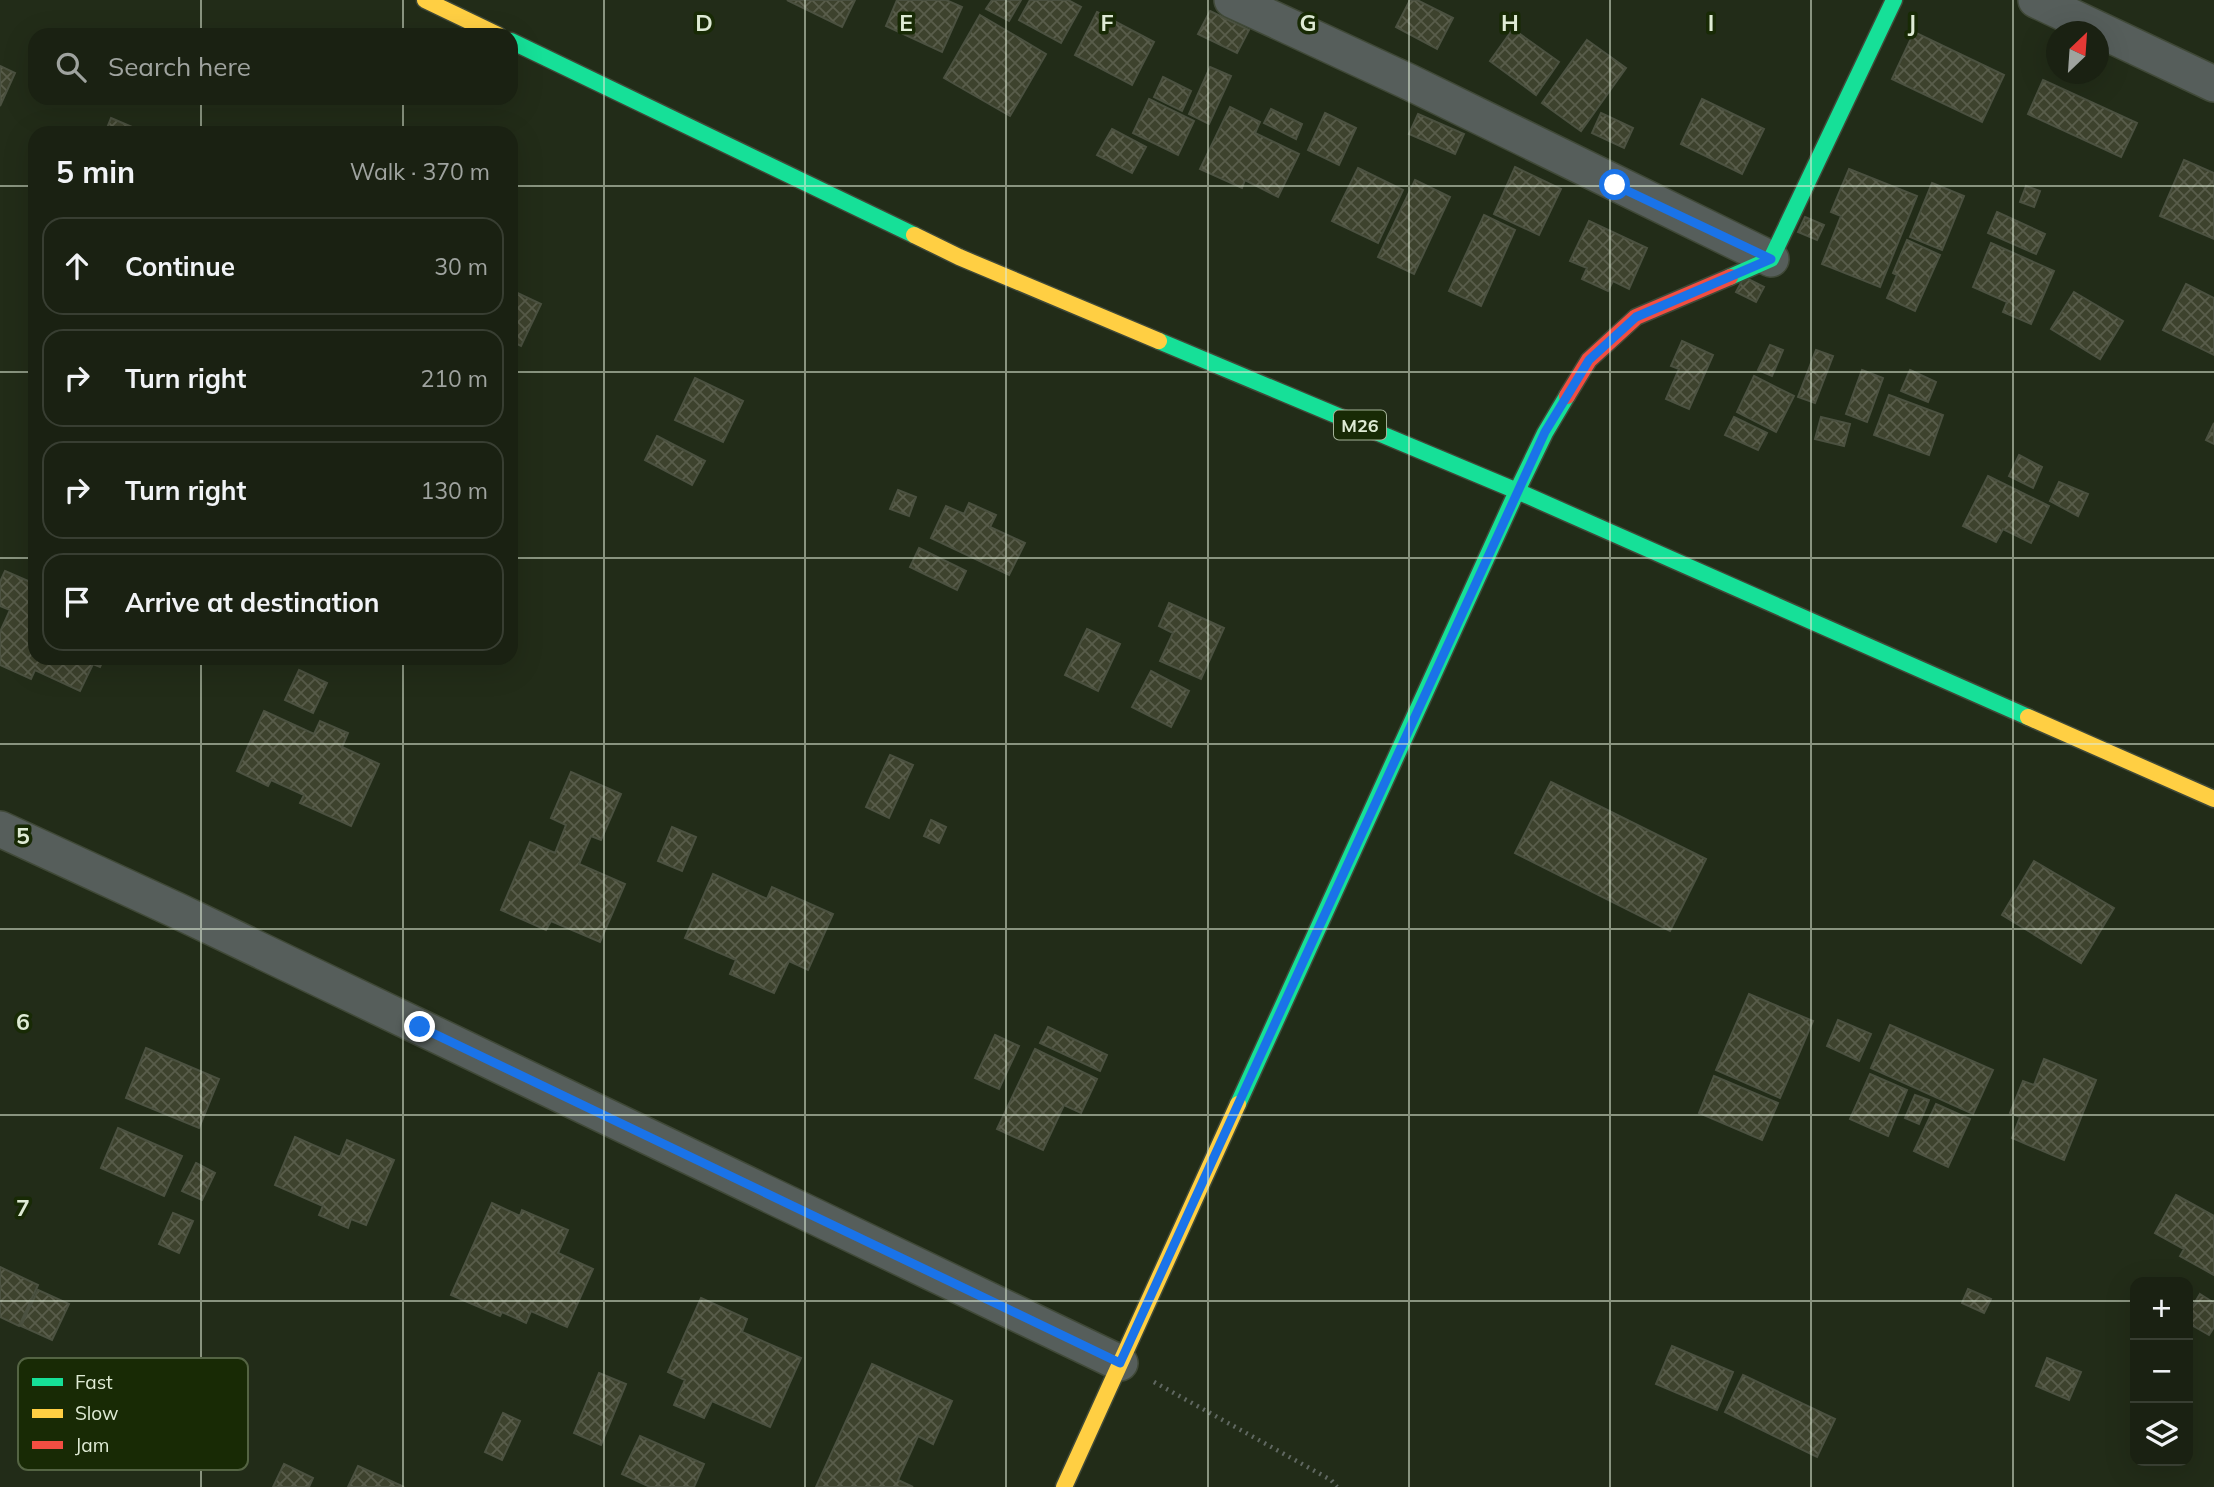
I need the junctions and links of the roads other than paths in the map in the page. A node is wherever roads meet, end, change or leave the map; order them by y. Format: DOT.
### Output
graph roads {
  1 [pos="425,0"];
  2 [pos="1232,0"];
  3 [pos="1894,0"];
  4 [pos="2036,0"];
  5 [pos="483,28"];
  6 [pos="518,44"];
  7 [pos="2214,84"];
  8 [pos="1771,259"];
  9 [pos="1517,491"];
  10 [pos="2214,799"];
  11 [pos="0,828"];
  12 [pos="1120,1363"];
  13 [pos="1064,1487"];
  1 -- 5 [label="main road"];
  2 -- 8 [label="street"];
  3 -- 8 [label="main road"];
  4 -- 7 [label="street"];
  6 -- 9 [label="main road, M26"];
  8 -- 9 [label="main road"];
  9 -- 10 [label="main road, M26"];
  9 -- 12 [label="main road"];
  11 -- 12 [label="street"];
  12 -- 13 [label="main road"];
}
